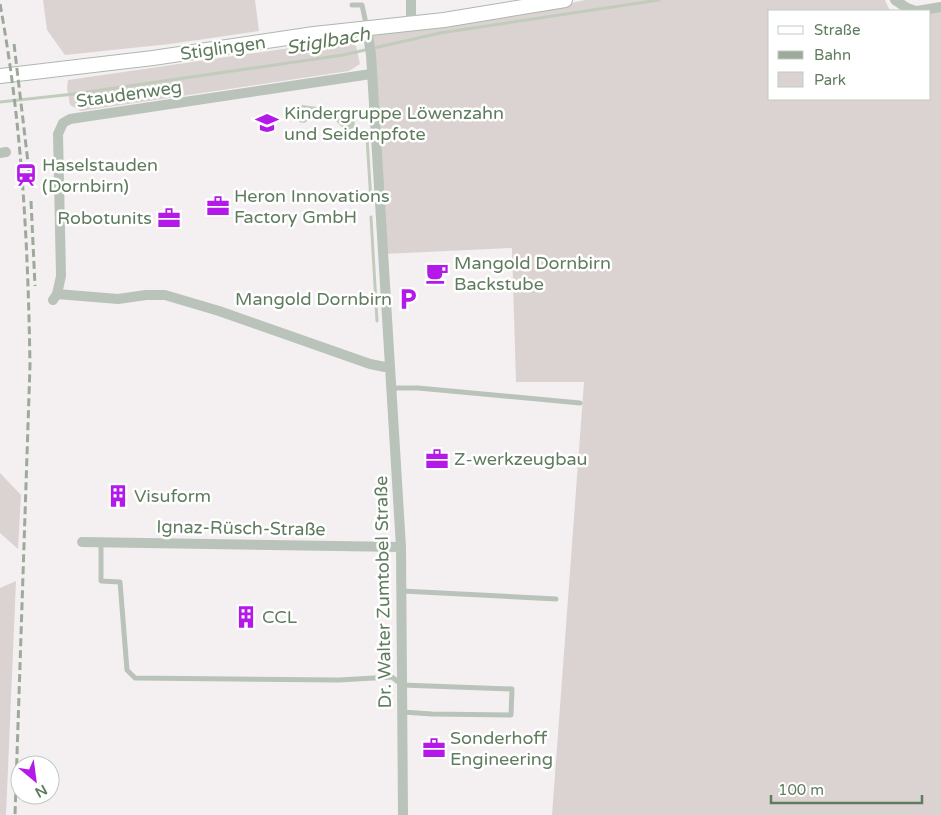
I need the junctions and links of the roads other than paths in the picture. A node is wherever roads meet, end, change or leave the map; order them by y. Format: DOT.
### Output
graph roads {
  1 [pos="411,0"];
  2 [pos="565,0"];
  3 [pos="896,0"];
  4 [pos="352,5"];
  5 [pos="941,7"];
  6 [pos="913,10"];
  7 [pos="922,10"];
  8 [pos="411,23"];
  9 [pos="367,28"];
  10 [pos="371,74"];
  11 [pos="0,76"];
  12 [pos="390,368"];
  13 [pos="392,390"];
  14 [pos="580,404"];
  15 [pos="82,542"];
  16 [pos="101,542"];
  17 [pos="401,547"];
  18 [pos="402,592"];
  19 [pos="556,599"];
  20 [pos="402,685"];
  21 [pos="402,712"];
  22 [pos="403,815"];
  1 -- 8 [label="street"];
  2 -- 8 [label="main road, Stiglingen"];
  3 -- 6 [label="street"];
  4 -- 9 [label="lane"];
  5 -- 7 [label="street"];
  8 -- 9 [label="main road, Stiglingen"];
  9 -- 10 [label="street, Dr. Walter Zumtobel Straße"];
  9 -- 11 [label="main road, Stiglingen"];
  10 -- 12 [label="street, Dr. Walter Zumtobel Straße"];
  10 -- 12 [label="street, Staudenweg"];
  12 -- 13 [label="street, Dr. Walter Zumtobel Straße"];
  13 -- 14 [label="lane"];
  13 -- 17 [label="street, Dr. Walter Zumtobel Straße"];
  15 -- 16 [label="street, Ignaz-Rüsch-Straße"];
  16 -- 17 [label="street, Ignaz-Rüsch-Straße"];
  16 -- 20 [label="lane"];
  17 -- 18 [label="street, Dr. Walter Zumtobel Straße"];
  18 -- 19 [label="lane"];
  18 -- 20 [label="street, Dr. Walter Zumtobel Straße"];
  20 -- 21 [label="street, Dr. Walter Zumtobel Straße"];
  20 -- 21 [label="lane"];
  21 -- 22 [label="street, Dr. Walter Zumtobel Straße"];
}
